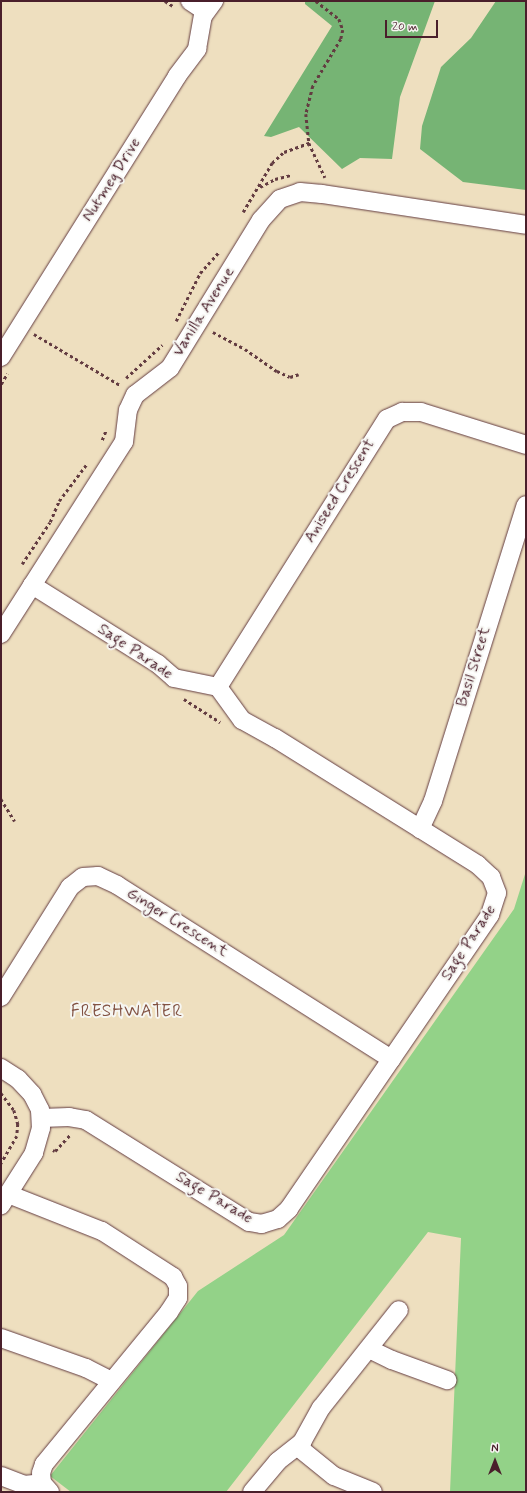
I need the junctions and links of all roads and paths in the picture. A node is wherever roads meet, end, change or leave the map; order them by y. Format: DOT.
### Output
graph roads {
  1 [pos="190,1"];
  2 [pos="316,1"];
  3 [pos="209,6"];
  4 [pos="294,175"];
  5 [pos="320,176"];
  6 [pos="260,188"];
  7 [pos="526,225"];
  8 [pos="208,328"];
  9 [pos="30,338"];
  10 [pos="5,364"];
  11 [pos="299,374"];
  12 [pos="1,384"];
  13 [pos="120,385"];
  14 [pos="526,445"];
  15 [pos="526,505"];
  16 [pos="32,585"];
  17 [pos="1,634"];
  18 [pos="218,687"];
  19 [pos="182,698"];
  20 [pos="222,723"];
  21 [pos="1,799"];
  22 [pos="15,821"];
  23 [pos="420,829"];
  24 [pos="1,997"];
  25 [pos="391,1059"];
  26 [pos="1,1068"];
  27 [pos="1,1093"];
  28 [pos="41,1118"];
  29 [pos="69,1131"];
  30 [pos="50,1149"];
  31 [pos="1,1164"];
  32 [pos="5,1199"];
  33 [pos="399,1310"];
  34 [pos="1,1338"];
  35 [pos="369,1349"];
  36 [pos="447,1380"];
  37 [pos="111,1381"];
  38 [pos="298,1446"];
  39 [pos="1,1476"];
  40 [pos="46,1487"];
  41 [pos="252,1492"];
  42 [pos="373,1492"];
  1 -- 3 [label="street"];
  2 -- 5 [label="path"];
  3 -- 10 [label="street, Nutmeg Drive"];
  4 -- 6 [label="path"];
  7 -- 16 [label="street, Vanilla Avenue"];
  8 -- 11 [label="path"];
  9 -- 13 [label="path"];
  10 -- 12 [label="path"];
  14 -- 18 [label="street, Aniseed Crescent"];
  15 -- 23 [label="street, Basil Street"];
  16 -- 17 [label="street, Vanilla Avenue"];
  16 -- 18 [label="street, Sage Parade"];
  18 -- 23 [label="street, Sage Parade"];
  19 -- 20 [label="path"];
  21 -- 22 [label="path"];
  23 -- 25 [label="street, Sage Parade"];
  24 -- 25 [label="street, Ginger Crescent"];
  25 -- 28 [label="street, Sage Parade"];
  26 -- 28 [label="street"];
  27 -- 31 [label="path"];
  28 -- 32 [label="street"];
  29 -- 30 [label="path"];
  32 -- 37 [label="street"];
  33 -- 35 [label="street"];
  34 -- 37 [label="street"];
  35 -- 36 [label="street"];
  35 -- 38 [label="street"];
  37 -- 40 [label="street"];
  38 -- 41 [label="street"];
  38 -- 42 [label="street"];
  39 -- 40 [label="street"];
}
